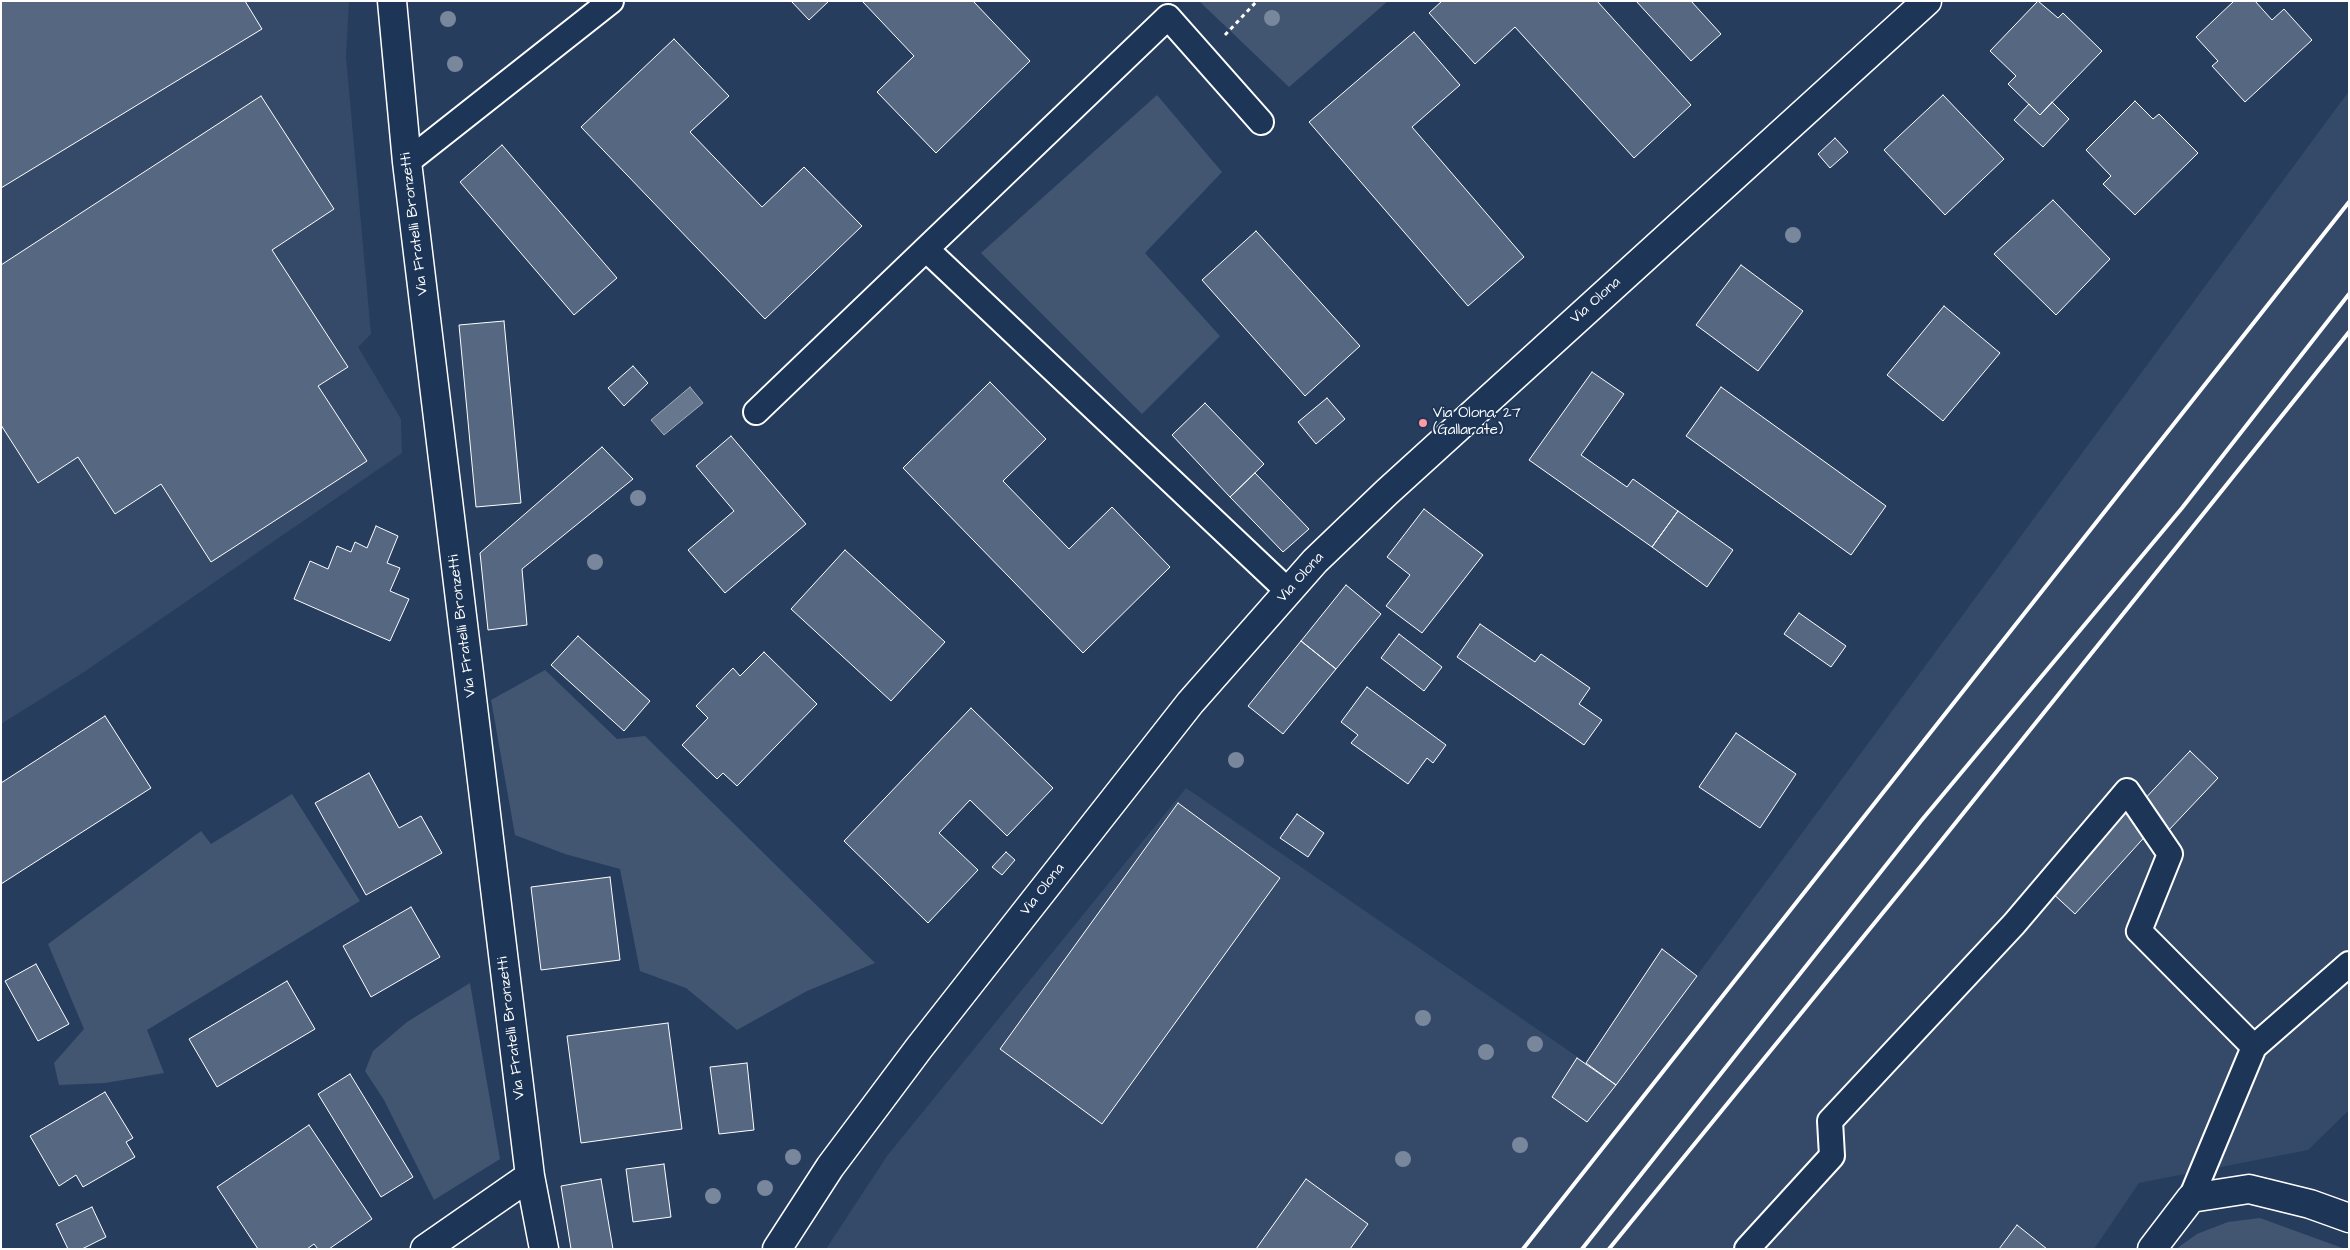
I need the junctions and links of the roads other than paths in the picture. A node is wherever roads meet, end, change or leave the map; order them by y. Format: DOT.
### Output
graph roads {
  1 [pos="392,1"];
  2 [pos="611,1"];
  3 [pos="1927,1"];
  4 [pos="1261,122"];
  5 [pos="407,162"];
  6 [pos="926,248"];
  7 [pos="756,412"];
  8 [pos="1289,592"];
  9 [pos="2349,964"];
  10 [pos="2254,1047"];
  11 [pos="530,1176"];
  12 [pos="2192,1198"];
  13 [pos="2349,1218"];
  14 [pos="425,1249"];
  15 [pos="544,1249"];
  16 [pos="777,1249"];
  17 [pos="1747,1249"];
  18 [pos="2152,1249"];
  1 -- 5 [label="street, Via Fratelli Bronzetti"];
  2 -- 5 [label="lane"];
  3 -- 8 [label="street, Via Olona"];
  4 -- 6 [label="lane"];
  5 -- 11 [label="street, Via Fratelli Bronzetti"];
  6 -- 7 [label="lane"];
  6 -- 8 [label="lane"];
  8 -- 16 [label="street, Via Olona"];
  9 -- 10 [label="lane"];
  10 -- 12 [label="lane"];
  10 -- 17 [label="lane"];
  11 -- 14 [label="street"];
  11 -- 15 [label="street, Via Fratelli Bronzetti"];
  12 -- 13 [label="street"];
  12 -- 18 [label="street"];
}
